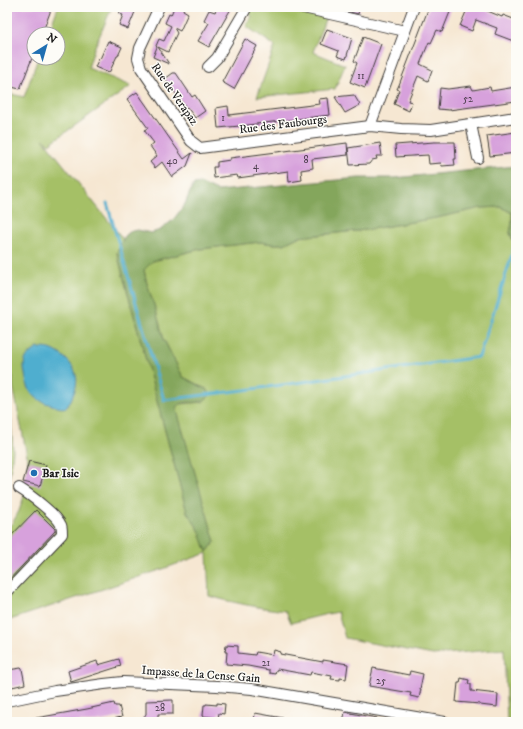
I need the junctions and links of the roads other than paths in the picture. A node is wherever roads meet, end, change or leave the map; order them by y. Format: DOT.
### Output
graph roads {
  1 [pos="158,7"];
  2 [pos="247,7"];
  3 [pos="299,7"];
  4 [pos="414,7"];
  5 [pos="405,31"];
  6 [pos="208,67"];
  7 [pos="516,117"];
  8 [pos="471,124"];
  9 [pos="370,126"];
  10 [pos="200,148"];
  11 [pos="478,158"];
  12 [pos="19,488"];
  13 [pos="7,592"];
  14 [pos="7,701"];
  15 [pos="420,720"];
  16 [pos="445,722"];
  1 -- 10 [label="street, Rue de Verapaz"];
  2 -- 6 [label="street"];
  3 -- 5 [label="street"];
  4 -- 5 [label="street"];
  5 -- 9 [label="street"];
  7 -- 8 [label="street, Rue des Faubourgs"];
  8 -- 9 [label="street, Rue des Faubourgs"];
  8 -- 11 [label="street"];
  9 -- 10 [label="street, Rue des Faubourgs"];
  12 -- 13 [label="street"];
  14 -- 15 [label="street, Impasse de la Cense Gain"];
  15 -- 16 [label="street, Impasse de la Cense Gain"];
}
